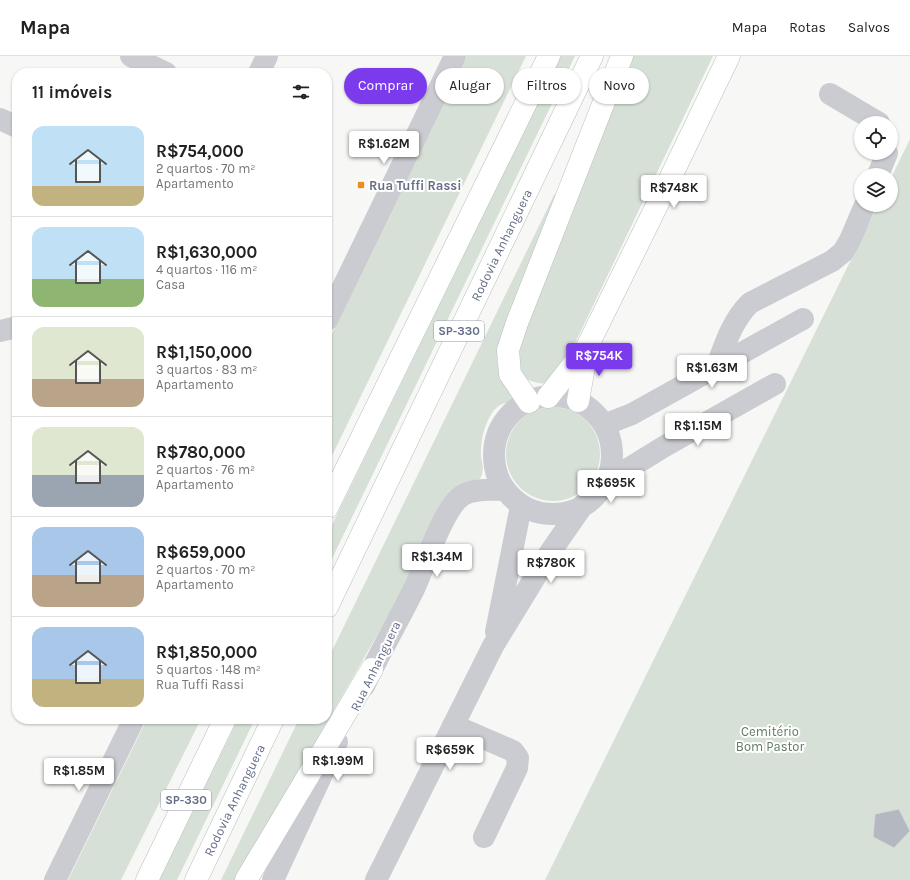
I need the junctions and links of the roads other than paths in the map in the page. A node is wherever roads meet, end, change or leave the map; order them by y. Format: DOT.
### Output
graph roads {
  1 [pos="130,56"];
  2 [pos="267,56"];
  3 [pos="455,56"];
  4 [pos="549,56"];
  5 [pos="592,56"];
  6 [pos="622,56"];
  7 [pos="729,56"];
  8 [pos="155,68"];
  9 [pos="261,68"];
  10 [pos="830,94"];
  11 [pos="868,116"];
  12 [pos="0,119"];
  13 [pos="12,125"];
  14 [pos="862,212"];
  15 [pos="335,284"];
  16 [pos="332,298"];
  17 [pos="803,319"];
  18 [pos="12,328"];
  19 [pos="0,331"];
  20 [pos="587,346"];
  21 [pos="716,368"];
  22 [pos="775,384"];
  23 [pos="539,399"];
  24 [pos="578,401"];
  25 [pos="604,425"];
  26 [pos="605,483"];
  27 [pos="505,490"];
  28 [pos="332,498"];
  29 [pos="521,506"];
  30 [pos="583,506"];
  31 [pos="332,597"];
  32 [pos="493,646"];
  33 [pos="372,669"];
  34 [pos="132,724"];
  35 [pos="223,724"];
  36 [pos="271,724"];
  37 [pos="453,726"];
  38 [pos="484,837"];
  39 [pos="56,880"];
  40 [pos="147,880"];
  41 [pos="196,880"];
  42 [pos="246,880"];
  43 [pos="273,880"];
  44 [pos="377,880"];
  1 -- 8 [label="street"];
  2 -- 9 [label="street"];
  3 -- 15 [label="street"];
  4 -- 28 [label="main road, SP-330"];
  5 -- 31 [label="main road, Rodovia Anhanguera / SP-330"];
  6 -- 23 [label="main road"];
  7 -- 20 [label="main road"];
  10 -- 11 [label="street"];
  12 -- 13 [label="street"];
  14 -- 21 [label="street"];
  15 -- 16 [label="street"];
  17 -- 21 [label="street"];
  18 -- 19 [label="street"];
  20 -- 23 [label="main road"];
  20 -- 24 [label="main road"];
  21 -- 25 [label="street"];
  22 -- 26 [label="street"];
  23 -- 24 [label="street"];
  23 -- 27 [label="street"];
  24 -- 25 [label="street"];
  25 -- 26 [label="street"];
  26 -- 30 [label="street"];
  27 -- 29 [label="street"];
  27 -- 33 [label="street, Rua Anhanguera"];
  29 -- 30 [label="street"];
  29 -- 32 [label="street"];
  30 -- 32 [label="street"];
  32 -- 37 [label="street"];
  33 -- 42 [label="main road"];
  33 -- 43 [label="street, Rua Anhanguera"];
  34 -- 39 [label="street"];
  35 -- 40 [label="main road, SP-330"];
  36 -- 41 [label="main road, Rodovia Anhanguera / SP-330"];
  37 -- 38 [label="street"];
  37 -- 44 [label="street"];
}
